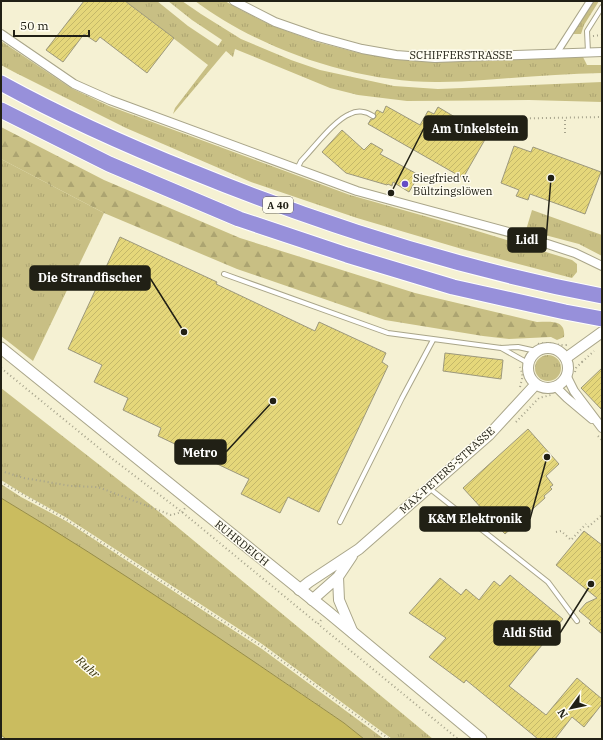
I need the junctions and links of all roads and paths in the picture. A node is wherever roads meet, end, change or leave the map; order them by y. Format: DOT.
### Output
graph roads {
  1 [pos="234,1"];
  2 [pos="590,1"];
  3 [pos="602,7"];
  4 [pos="1,34"];
  5 [pos="559,51"];
  6 [pos="588,52"];
  7 [pos="602,52"];
  8 [pos="1,83"];
  9 [pos="1,110"];
  10 [pos="373,116"];
  11 [pos="565,117"];
  12 [pos="602,117"];
  13 [pos="487,123"];
  14 [pos="565,133"];
  15 [pos="297,170"];
  16 [pos="602,266"];
  17 [pos="224,274"];
  18 [pos="602,296"];
  19 [pos="602,319"];
  20 [pos="602,332"];
  21 [pos="432,340"];
  22 [pos="571,344"];
  23 [pos="1,348"];
  24 [pos="501,348"];
  25 [pos="521,348"];
  26 [pos="597,349"];
  27 [pos="536,351"];
  28 [pos="517,357"];
  29 [pos="566,358"];
  30 [pos="582,362"];
  31 [pos="528,364"];
  32 [pos="1,368"];
  33 [pos="566,377"];
  34 [pos="536,384"];
  35 [pos="556,387"];
  36 [pos="528,393"];
  37 [pos="537,400"];
  38 [pos="602,427"];
  39 [pos="1,471"];
  40 [pos="1,482"];
  41 [pos="429,487"];
  42 [pos="191,502"];
  43 [pos="182,512"];
  44 [pos="602,515"];
  45 [pos="340,522"];
  46 [pos="586,524"];
  47 [pos="588,527"];
  48 [pos="556,532"];
  49 [pos="355,552"];
  50 [pos="338,577"];
  51 [pos="299,590"];
  52 [pos="312,600"];
  53 [pos="328,612"];
  54 [pos="577,621"];
  55 [pos="318,624"];
  56 [pos="353,633"];
  57 [pos="389,739"];
  58 [pos="458,739"];
  59 [pos="481,739"];
  1 -- 5 [label="street, SCHIFFERSTRASSE"];
  2 -- 5 [label="street"];
  3 -- 6 [label="lane"];
  4 -- 15 [label="street"];
  5 -- 6 [label="street, SCHIFFERSTRASSE"];
  6 -- 7 [label="street, SCHIFFERSTRASSE"];
  8 -- 18 [label="highway, A 40"];
  9 -- 19 [label="highway, A 40"];
  10 -- 15 [label="lane"];
  11 -- 12 [label="path"];
  11 -- 13 [label="path"];
  11 -- 14 [label="path"];
  15 -- 16 [label="street"];
  17 -- 21 [label="lane"];
  20 -- 29 [label="street"];
  21 -- 24 [label="lane"];
  21 -- 45 [label="lane"];
  22 -- 25 [label="path"];
  23 -- 42 [label="main road, RUHRDEICH"];
  24 -- 25 [label="lane"];
  24 -- 28 [label="lane"];
  25 -- 27 [label="lane"];
  26 -- 30 [label="path"];
  27 -- 29 [label="street"];
  27 -- 31 [label="street"];
  28 -- 31 [label="lane"];
  28 -- 36 [label="path"];
  29 -- 33 [label="street"];
  31 -- 34 [label="street"];
  32 -- 43 [label="path"];
  33 -- 35 [label="street"];
  33 -- 38 [label="street"];
  34 -- 35 [label="street"];
  34 -- 36 [label="street, MAX-PETERS-STRASSE"];
  35 -- 38 [label="street"];
  36 -- 37 [label="path"];
  36 -- 41 [label="street, MAX-PETERS-STRASSE"];
  39 -- 43 [label="path"];
  40 -- 57 [label="path"];
  41 -- 49 [label="street, MAX-PETERS-STRASSE"];
  41 -- 54 [label="lane"];
  42 -- 43 [label="path"];
  42 -- 51 [label="main road, RUHRDEICH"];
  43 -- 55 [label="path"];
  44 -- 47 [label="path"];
  46 -- 48 [label="path"];
  49 -- 50 [label="street, MAX-PETERS-STRASSE"];
  49 -- 51 [label="street, MAX-PETERS-STRASSE"];
  50 -- 52 [label="street, MAX-PETERS-STRASSE"];
  50 -- 56 [label="street"];
  51 -- 52 [label="main road, RUHRDEICH"];
  52 -- 53 [label="main road, RUHRDEICH"];
  53 -- 55 [label="path"];
  53 -- 56 [label="main road, RUHRDEICH"];
  55 -- 58 [label="path"];
  56 -- 59 [label="main road, RUHRDEICH"];
}
